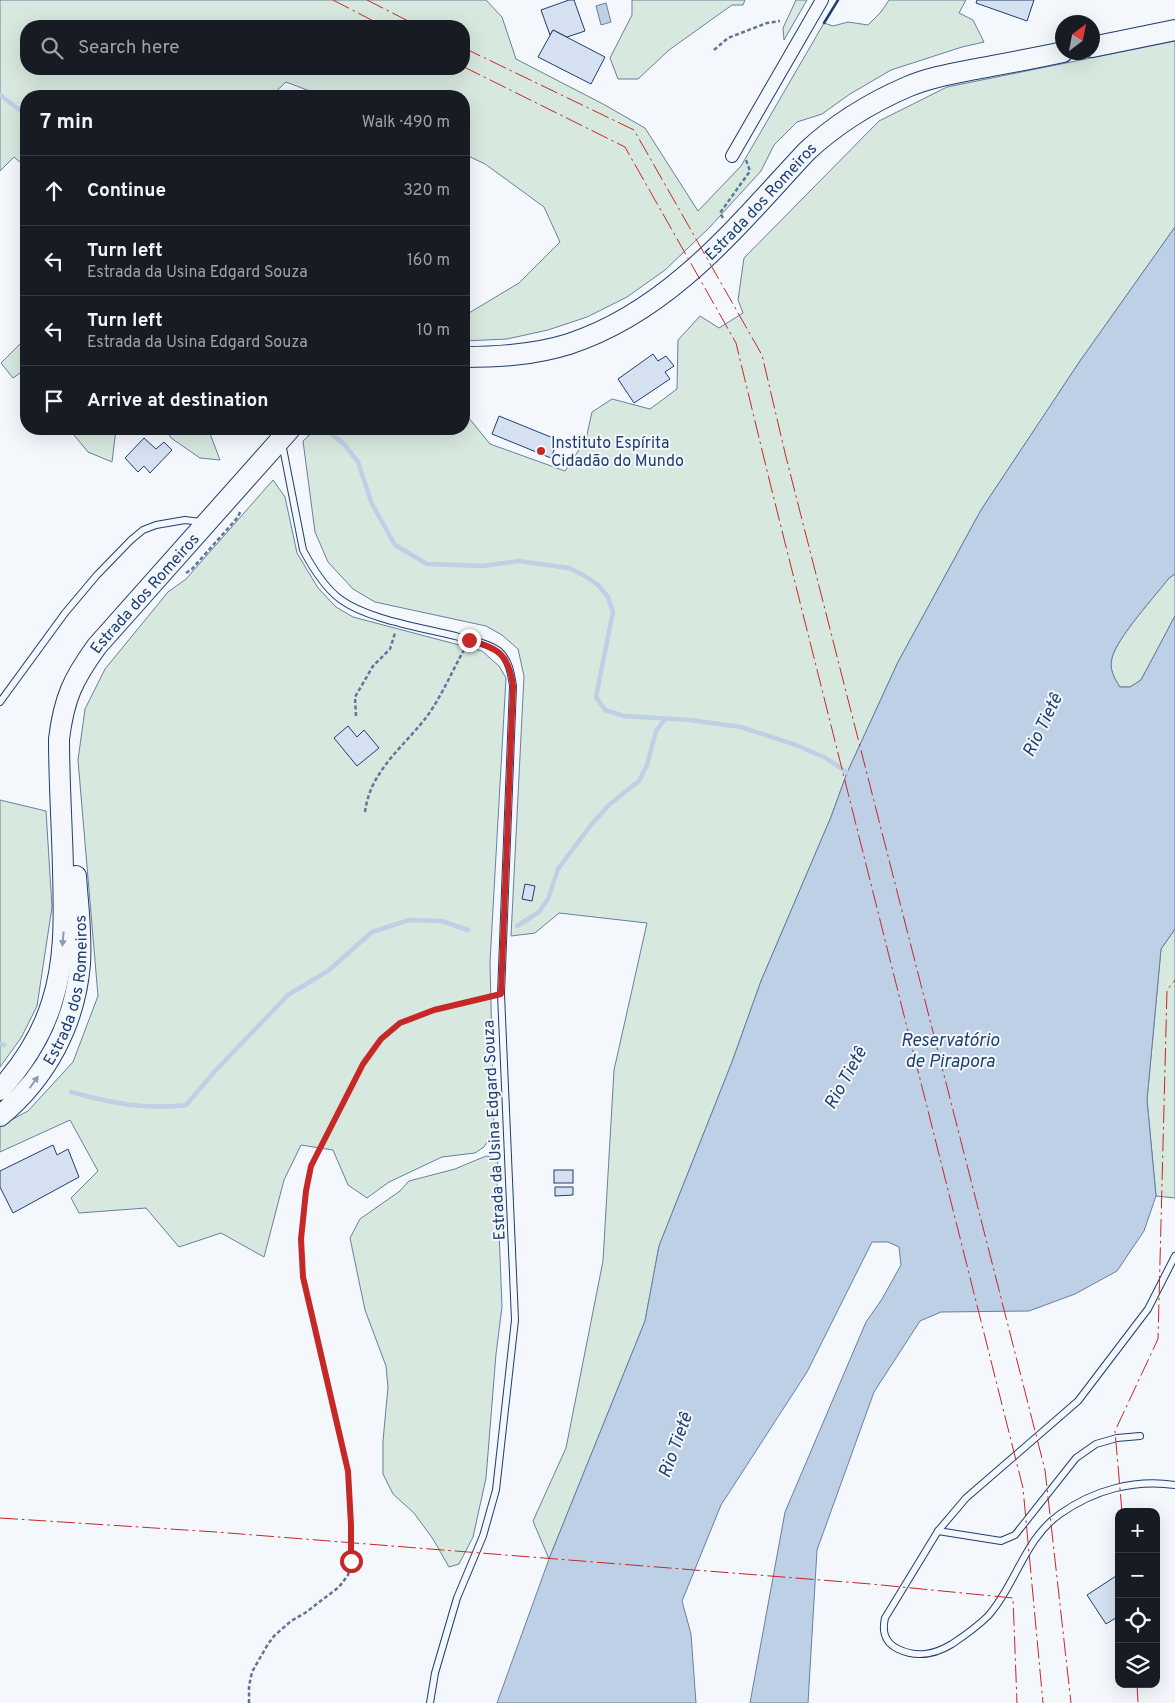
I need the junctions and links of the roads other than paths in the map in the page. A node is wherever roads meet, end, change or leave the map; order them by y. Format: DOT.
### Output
graph roads {
  1 [pos="822,0"];
  2 [pos="1175,30"];
  3 [pos="1100,45"];
  4 [pos="1055,54"];
  5 [pos="732,156"];
  6 [pos="470,358"];
  7 [pos="284,435"];
  8 [pos="285,435"];
  9 [pos="207,522"];
  10 [pos="0,702"];
  11 [pos="60,785"];
  12 [pos="0,1090"];
  13 [pos="0,1116"];
  14 [pos="1175,1256"];
  15 [pos="1140,1436"];
  16 [pos="1175,1485"];
  17 [pos="938,1531"];
  18 [pos="430,1703"];
  1 -- 5 [label="street"];
  2 -- 3 [label="main road"];
  4 -- 6 [label="main road, Estrada dos Romeiros"];
  7 -- 9 [label="main road, Estrada dos Romeiros"];
  8 -- 18 [label="lane, Estrada da Usina Edgard Souza"];
  9 -- 10 [label="lane"];
  9 -- 11 [label="main road, Estrada dos Romeiros"];
  11 -- 12 [label="main road, Estrada dos Romeiros, one-way"];
  13 -- 11 [label="main road, Estrada dos Romeiros, one-way"];
  14 -- 17 [label="lane"];
  15 -- 17 [label="lane"];
  16 -- 17 [label="lane"];
}
